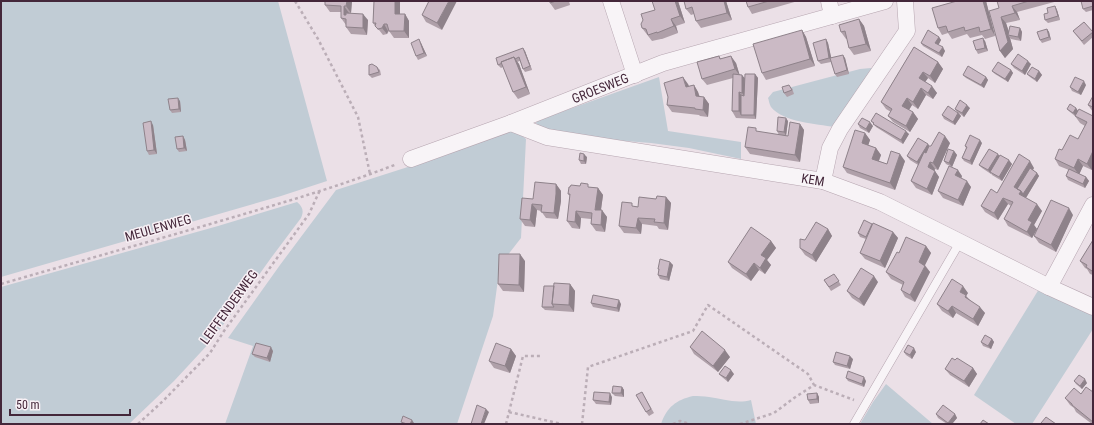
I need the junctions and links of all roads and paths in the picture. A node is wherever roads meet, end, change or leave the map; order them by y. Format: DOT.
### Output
graph roads {
  1 [pos="295,1"];
  2 [pos="611,1"];
  3 [pos="885,1"];
  4 [pos="905,1"];
  5 [pos="830,9"];
  6 [pos="635,75"];
  7 [pos="511,123"];
  8 [pos="411,159"];
  9 [pos="370,174"];
  10 [pos="823,182"];
  11 [pos="320,190"];
  12 [pos="1093,205"];
  13 [pos="960,242"];
  14 [pos="1,284"];
  15 [pos="1049,287"];
  16 [pos="1093,307"];
  17 [pos="541,356"];
  18 [pos="814,385"];
  19 [pos="866,404"];
  20 [pos="509,412"];
  21 [pos="138,424"];
  22 [pos="506,424"];
  23 [pos="562,424"];
  24 [pos="582,424"];
  25 [pos="673,424"];
  26 [pos="690,424"];
  27 [pos="740,424"];
  28 [pos="854,424"];
  1 -- 9 [label="path"];
  2 -- 6 [label="street"];
  3 -- 5 [label="street, GROESWEG"];
  4 -- 10 [label="street"];
  5 -- 6 [label="street, GROESWEG"];
  6 -- 7 [label="street, GROESWEG"];
  7 -- 8 [label="street, GROESWEG"];
  7 -- 10 [label="street, KEM"];
  8 -- 9 [label="path"];
  9 -- 11 [label="path"];
  10 -- 13 [label="street, KEM"];
  11 -- 14 [label="path, MEULENWEG"];
  11 -- 21 [label="path, LEIFFENDERWEG"];
  12 -- 15 [label="street"];
  13 -- 15 [label="street, KEM"];
  13 -- 19 [label="lane"];
  15 -- 16 [label="street, KEM"];
  17 -- 20 [label="path"];
  18 -- 19 [label="path"];
  18 -- 24 [label="path"];
  18 -- 27 [label="path"];
  19 -- 28 [label="lane"];
  20 -- 22 [label="path"];
  20 -- 23 [label="path"];
  25 -- 26 [label="path"];
}
